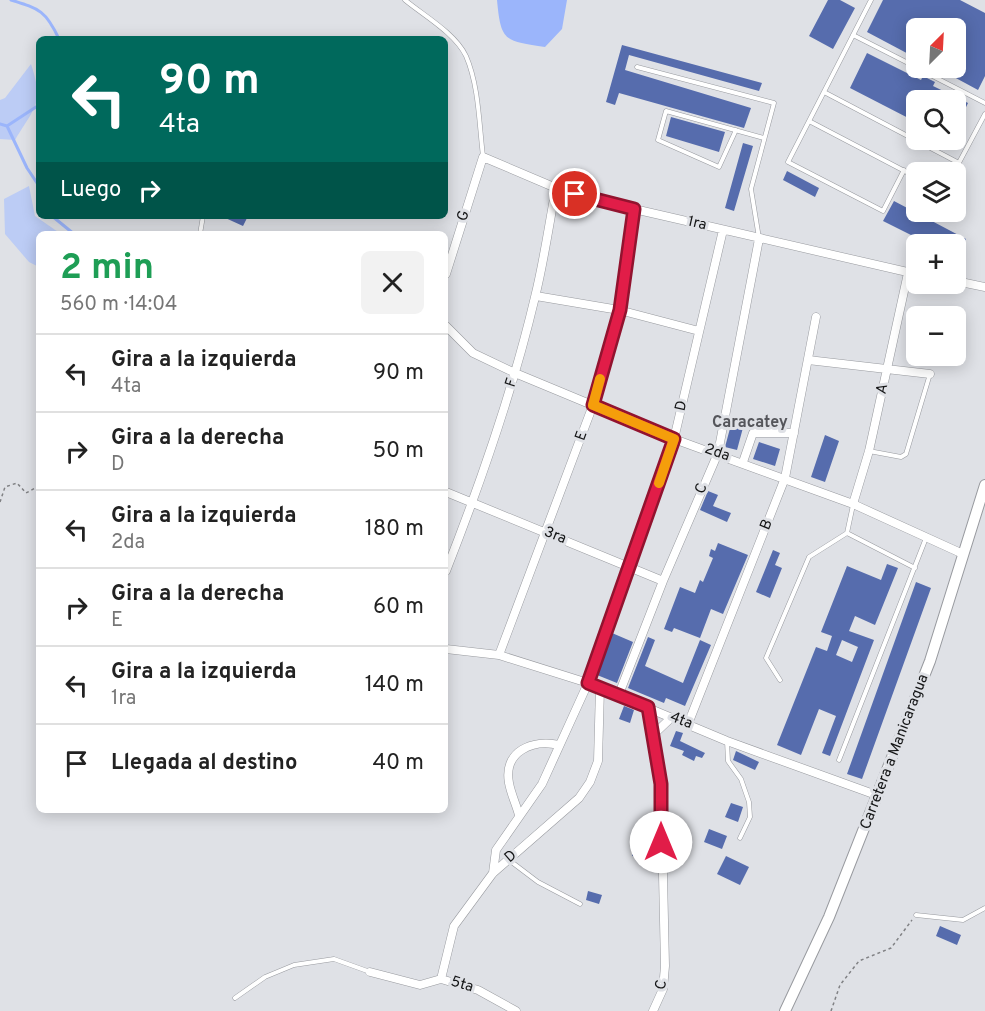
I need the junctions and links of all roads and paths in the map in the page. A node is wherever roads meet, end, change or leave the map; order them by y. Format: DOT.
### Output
graph roads {
  1 [pos="405,0"];
  2 [pos="871,0"];
  3 [pos="854,34"];
  4 [pos="906,61"];
  5 [pos="637,67"];
  6 [pos="938,78"];
  7 [pos="824,93"];
  8 [pos="985,103"];
  9 [pos="985,114"];
  10 [pos="809,121"];
  11 [pos="736,130"];
  12 [pos="764,138"];
  13 [pos="483,157"];
  14 [pos="957,162"];
  15 [pos="960,162"];
  16 [pos="904,170"];
  17 [pos="556,188"];
  18 [pos="634,209"];
  19 [pos="723,230"];
  20 [pos="759,239"];
  21 [pos="448,268"];
  22 [pos="906,273"];
  23 [pos="906,282"];
  24 [pos="966,283"];
  25 [pos="985,287"];
  26 [pos="536,296"];
  27 [pos="620,310"];
  28 [pos="816,316"];
  29 [pos="448,328"];
  30 [pos="699,331"];
  31 [pos="808,360"];
  32 [pos="887,369"];
  33 [pos="515,373"];
  34 [pos="930,374"];
  35 [pos="593,405"];
  36 [pos="794,433"];
  37 [pos="674,439"];
  38 [pos="869,451"];
  39 [pos="718,453"];
  40 [pos="743,462"];
  41 [pos="785,478"];
  42 [pos="985,485"];
  43 [pos="36,488"];
  44 [pos="448,493"];
  45 [pos="0,502"];
  46 [pos="472,503"];
  47 [pos="853,504"];
  48 [pos="547,532"];
  49 [pos="847,534"];
  50 [pos="927,537"];
  51 [pos="963,554"];
  52 [pos="448,566"];
  53 [pos="629,566"];
  54 [pos="915,568"];
  55 [pos="663,581"];
  56 [pos="448,649"];
  57 [pos="499,655"];
  58 [pos="780,680"];
  59 [pos="588,683"];
  60 [pos="600,688"];
  61 [pos="619,694"];
  62 [pos="648,707"];
  63 [pos="671,718"];
  64 [pos="688,724"];
  65 [pos="654,734"];
  66 [pos="727,741"];
  67 [pos="559,745"];
  68 [pos="839,760"];
  69 [pos="879,796"];
  70 [pos="519,815"];
  71 [pos="740,838"];
  72 [pos="508,859"];
  73 [pos="493,873"];
  74 [pos="580,904"];
  75 [pos="985,908"];
  76 [pos="916,915"];
  77 [pos="370,972"];
  78 [pos="441,979"];
  79 [pos="235,998"];
  80 [pos="516,1011"];
  81 [pos="653,1011"];
  82 [pos="785,1011"];
  83 [pos="831,1011"];
  1 -- 13 [label="lane"];
  2 -- 3 [label="lane"];
  3 -- 4 [label="lane"];
  3 -- 7 [label="lane"];
  5 -- 12 [label="lane"];
  6 -- 8 [label="lane"];
  7 -- 10 [label="lane"];
  7 -- 14 [label="lane"];
  9 -- 15 [label="lane"];
  10 -- 16 [label="lane"];
  10 -- 16 [label="lane"];
  11 -- 11 [label="lane"];
  11 -- 12 [label="lane"];
  12 -- 20 [label="lane"];
  13 -- 17 [label="street, 1ra"];
  13 -- 21 [label="street, G"];
  17 -- 18 [label="street, 1ra"];
  17 -- 26 [label="street, F"];
  18 -- 19 [label="street, 1ra"];
  18 -- 27 [label="street, E"];
  19 -- 20 [label="street, 1ra"];
  19 -- 30 [label="street, D"];
  20 -- 22 [label="street, 1ra"];
  20 -- 39 [label="street, C"];
  23 -- 32 [label="street, A"];
  24 -- 25 [label="street"];
  26 -- 27 [label="street"];
  26 -- 33 [label="street, F"];
  27 -- 30 [label="street"];
  27 -- 35 [label="street, E"];
  28 -- 31 [label="street, B"];
  29 -- 33 [label="street, 2da"];
  30 -- 37 [label="street, D"];
  31 -- 32 [label="street"];
  31 -- 36 [label="street, B"];
  32 -- 34 [label="street"];
  32 -- 38 [label="street, A"];
  33 -- 35 [label="street, 2da"];
  33 -- 46 [label="street, F"];
  34 -- 38 [label="lane"];
  35 -- 37 [label="street, 2da"];
  35 -- 48 [label="street, E"];
  36 -- 40 [label="street"];
  36 -- 41 [label="street, B"];
  37 -- 39 [label="street, 2da"];
  37 -- 53 [label="street, D"];
  38 -- 47 [label="street, A"];
  39 -- 40 [label="street, 2da"];
  39 -- 55 [label="street, C"];
  40 -- 41 [label="street, 2da"];
  41 -- 47 [label="street, 2da"];
  41 -- 64 [label="street, B"];
  42 -- 51 [label="main road, Carretera a Manicaragua"];
  43 -- 45 [label="path"];
  44 -- 46 [label="street, 3ra"];
  46 -- 48 [label="street, 3ra"];
  46 -- 52 [label="street, F"];
  47 -- 49 [label="lane"];
  47 -- 50 [label="street, 2da"];
  48 -- 53 [label="street, 3ra"];
  48 -- 57 [label="street, E"];
  49 -- 54 [label="lane"];
  49 -- 58 [label="lane"];
  50 -- 51 [label="street, 2da"];
  50 -- 54 [label="lane"];
  51 -- 69 [label="main road, Carretera a Manicaragua"];
  53 -- 55 [label="street, 3ra"];
  53 -- 59 [label="street, D"];
  54 -- 68 [label="lane"];
  55 -- 61 [label="street, C"];
  56 -- 57 [label="street, 4ta"];
  57 -- 59 [label="street, 4ta"];
  59 -- 60 [label="street, 4ta"];
  59 -- 67 [label="street, D"];
  60 -- 61 [label="street, 4ta"];
  60 -- 72 [label="street, D"];
  61 -- 62 [label="street, 4ta"];
  62 -- 63 [label="street, 4ta"];
  62 -- 65 [label="street, C"];
  63 -- 64 [label="street, 4ta"];
  63 -- 65 [label="street"];
  64 -- 66 [label="street, 4ta"];
  65 -- 81 [label="street, C"];
  66 -- 69 [label="street, 4ta"];
  66 -- 71 [label="lane"];
  67 -- 70 [label="street, D"];
  67 -- 70 [label="street"];
  69 -- 82 [label="main road, Carretera a Manicaragua"];
  70 -- 73 [label="street, D"];
  72 -- 73 [label="street, D"];
  72 -- 74 [label="lane"];
  73 -- 78 [label="street, D"];
  75 -- 76 [label="lane"];
  76 -- 83 [label="path"];
  77 -- 78 [label="street, 5ta"];
  77 -- 79 [label="lane"];
  78 -- 80 [label="street, 5ta"];
}
